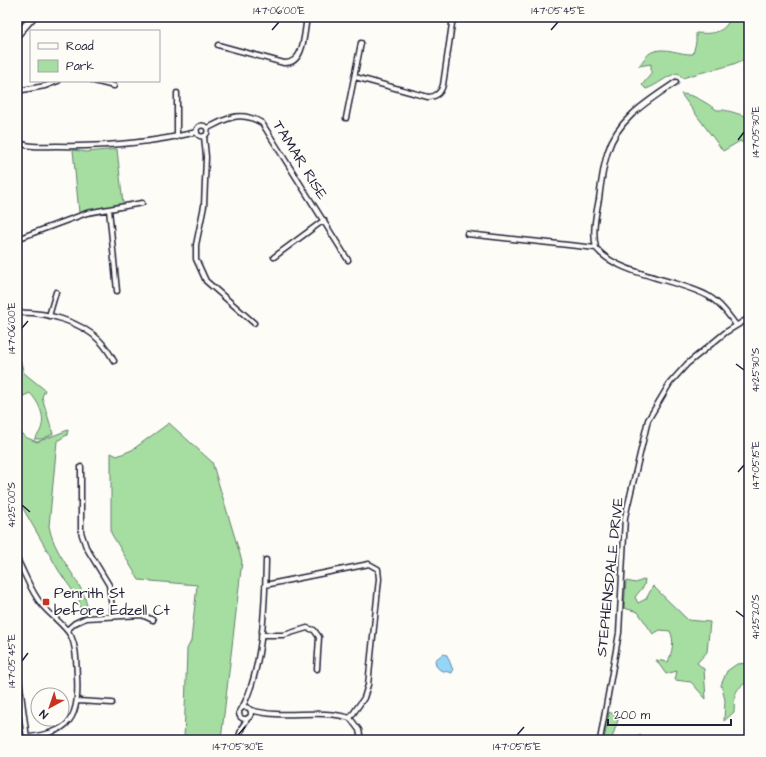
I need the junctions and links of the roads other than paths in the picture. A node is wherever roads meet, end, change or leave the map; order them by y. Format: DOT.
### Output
graph roads {
  1 [pos="33,17"];
  2 [pos="307,17"];
  3 [pos="453,17"];
  4 [pos="17,35"];
  5 [pos="361,43"];
  6 [pos="218,45"];
  7 [pos="355,77"];
  8 [pos="55,82"];
  9 [pos="98,82"];
  10 [pos="676,82"];
  11 [pos="114,86"];
  12 [pos="17,91"];
  13 [pos="177,93"];
  14 [pos="346,118"];
  15 [pos="208,128"];
  16 [pos="197,132"];
  17 [pos="204,136"];
  18 [pos="177,137"];
  19 [pos="17,142"];
  20 [pos="142,203"];
  21 [pos="109,209"];
  22 [pos="324,220"];
  23 [pos="467,234"];
  24 [pos="17,239"];
  25 [pos="596,248"];
  26 [pos="274,257"];
  27 [pos="348,260"];
  28 [pos="117,291"];
  29 [pos="56,292"];
  30 [pos="17,314"];
  31 [pos="49,316"];
  32 [pos="749,318"];
  33 [pos="254,323"];
  34 [pos="736,325"];
  35 [pos="114,361"];
  36 [pos="81,467"];
  37 [pos="17,559"];
  38 [pos="266,560"];
  39 [pos="265,585"];
  40 [pos="113,616"];
  41 [pos="153,620"];
  42 [pos="67,630"];
  43 [pos="261,635"];
  44 [pos="17,664"];
  45 [pos="317,669"];
  46 [pos="248,696"];
  47 [pos="78,701"];
  48 [pos="112,703"];
  49 [pos="242,708"];
  50 [pos="250,709"];
  51 [pos="262,714"];
  52 [pos="240,715"];
  53 [pos="248,718"];
  54 [pos="350,718"];
  55 [pos="242,727"];
  56 [pos="27,738"];
  57 [pos="17,739"];
  58 [pos="238,740"];
  59 [pos="361,740"];
  60 [pos="600,740"];
  1 -- 4 [label="street"];
  2 -- 6 [label="street"];
  3 -- 7 [label="street"];
  5 -- 7 [label="street"];
  7 -- 14 [label="street"];
  8 -- 12 [label="street"];
  9 -- 11 [label="street"];
  10 -- 25 [label="street"];
  13 -- 18 [label="street"];
  15 -- 16 [label="street"];
  15 -- 17 [label="street"];
  15 -- 22 [label="street, TAMAR RISE"];
  16 -- 17 [label="street"];
  16 -- 18 [label="street"];
  17 -- 33 [label="street"];
  18 -- 19 [label="street"];
  20 -- 21 [label="street"];
  21 -- 24 [label="street"];
  21 -- 28 [label="street"];
  22 -- 26 [label="street"];
  22 -- 27 [label="street, TAMAR RISE"];
  23 -- 25 [label="street"];
  25 -- 34 [label="street"];
  29 -- 31 [label="street"];
  30 -- 31 [label="street"];
  31 -- 35 [label="street"];
  32 -- 34 [label="street, STEPHENSDALE DRIVE"];
  34 -- 60 [label="street, STEPHENSDALE DRIVE"];
  36 -- 40 [label="street"];
  37 -- 42 [label="street"];
  38 -- 39 [label="street"];
  39 -- 43 [label="street"];
  39 -- 54 [label="street"];
  40 -- 41 [label="street"];
  40 -- 42 [label="street"];
  42 -- 47 [label="street"];
  43 -- 45 [label="street"];
  43 -- 46 [label="street"];
  44 -- 56 [label="street"];
  46 -- 49 [label="street"];
  46 -- 50 [label="street"];
  47 -- 48 [label="street"];
  47 -- 56 [label="street"];
  49 -- 50 [label="street"];
  49 -- 52 [label="street"];
  50 -- 51 [label="street"];
  50 -- 53 [label="street"];
  51 -- 53 [label="street"];
  51 -- 54 [label="street"];
  52 -- 53 [label="street"];
  52 -- 55 [label="street"];
  53 -- 55 [label="street"];
  54 -- 59 [label="street"];
  55 -- 58 [label="street"];
  56 -- 57 [label="street"];
}
